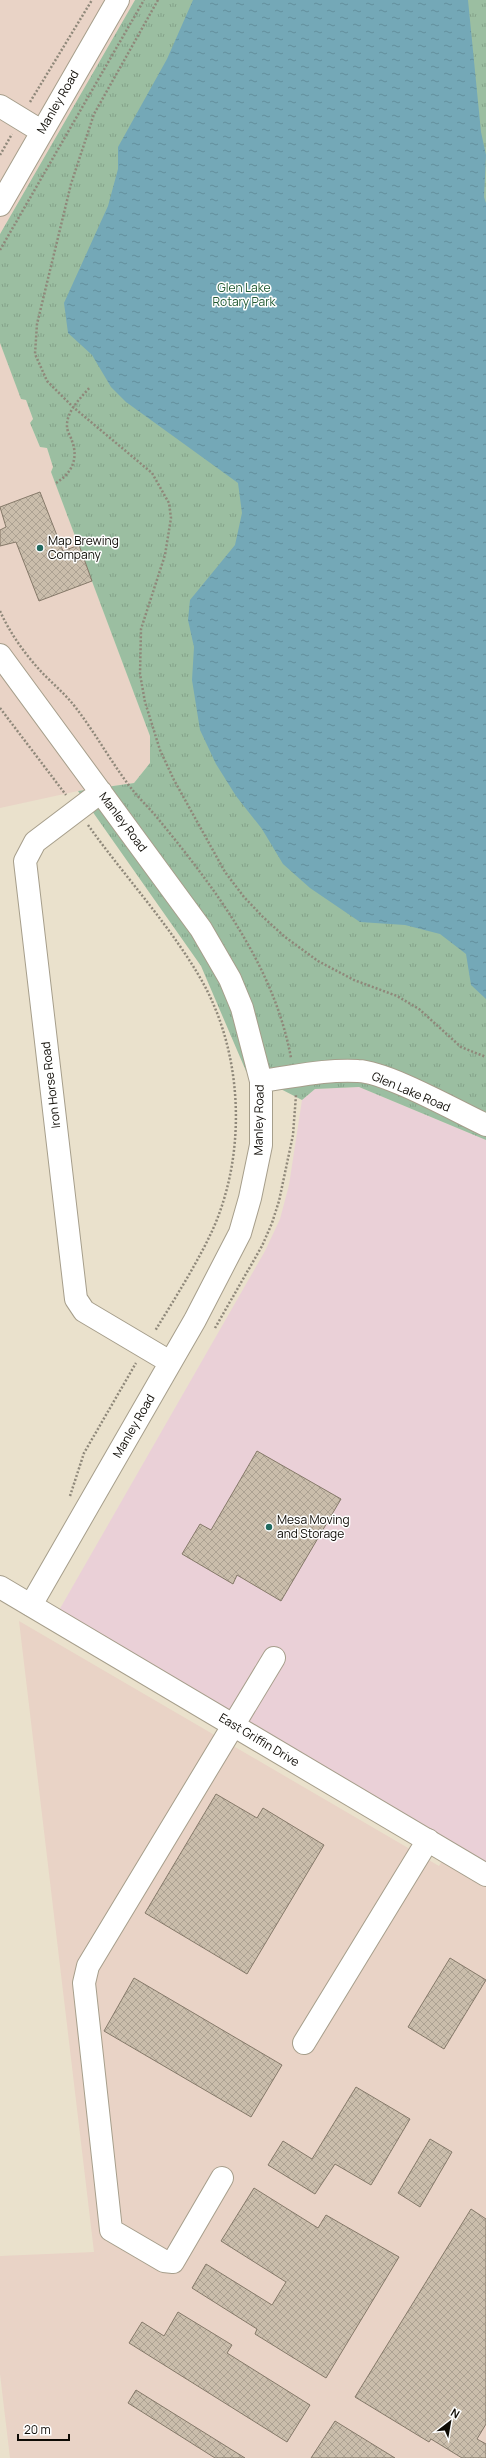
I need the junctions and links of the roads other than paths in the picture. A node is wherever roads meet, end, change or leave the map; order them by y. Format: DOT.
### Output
graph roads {
  1 [pos="118,0"];
  2 [pos="0,106"];
  3 [pos="42,131"];
  4 [pos="0,205"];
  5 [pos="0,655"];
  6 [pos="101,792"];
  7 [pos="261,1081"];
  8 [pos="486,1125"];
  9 [pos="170,1362"];
  10 [pos="0,1587"];
  11 [pos="31,1606"];
  12 [pos="274,1658"];
  13 [pos="233,1725"];
  14 [pos="428,1840"];
  15 [pos="486,1875"];
  16 [pos="304,2043"];
  17 [pos="222,2178"];
  1 -- 3 [label="street, Manley Road"];
  2 -- 3 [label="street"];
  3 -- 4 [label="street, Manley Road"];
  5 -- 6 [label="street, Manley Road"];
  6 -- 7 [label="street, Manley Road"];
  6 -- 9 [label="street, Iron Horse Road"];
  7 -- 8 [label="street, Glen Lake Road"];
  7 -- 9 [label="street, Manley Road"];
  9 -- 11 [label="street, Manley Road"];
  10 -- 11 [label="street, East Griffin Drive"];
  11 -- 13 [label="street, East Griffin Drive"];
  12 -- 13 [label="street"];
  13 -- 14 [label="street, East Griffin Drive"];
  13 -- 17 [label="street"];
  14 -- 15 [label="street, East Griffin Drive"];
  14 -- 16 [label="street"];
}
